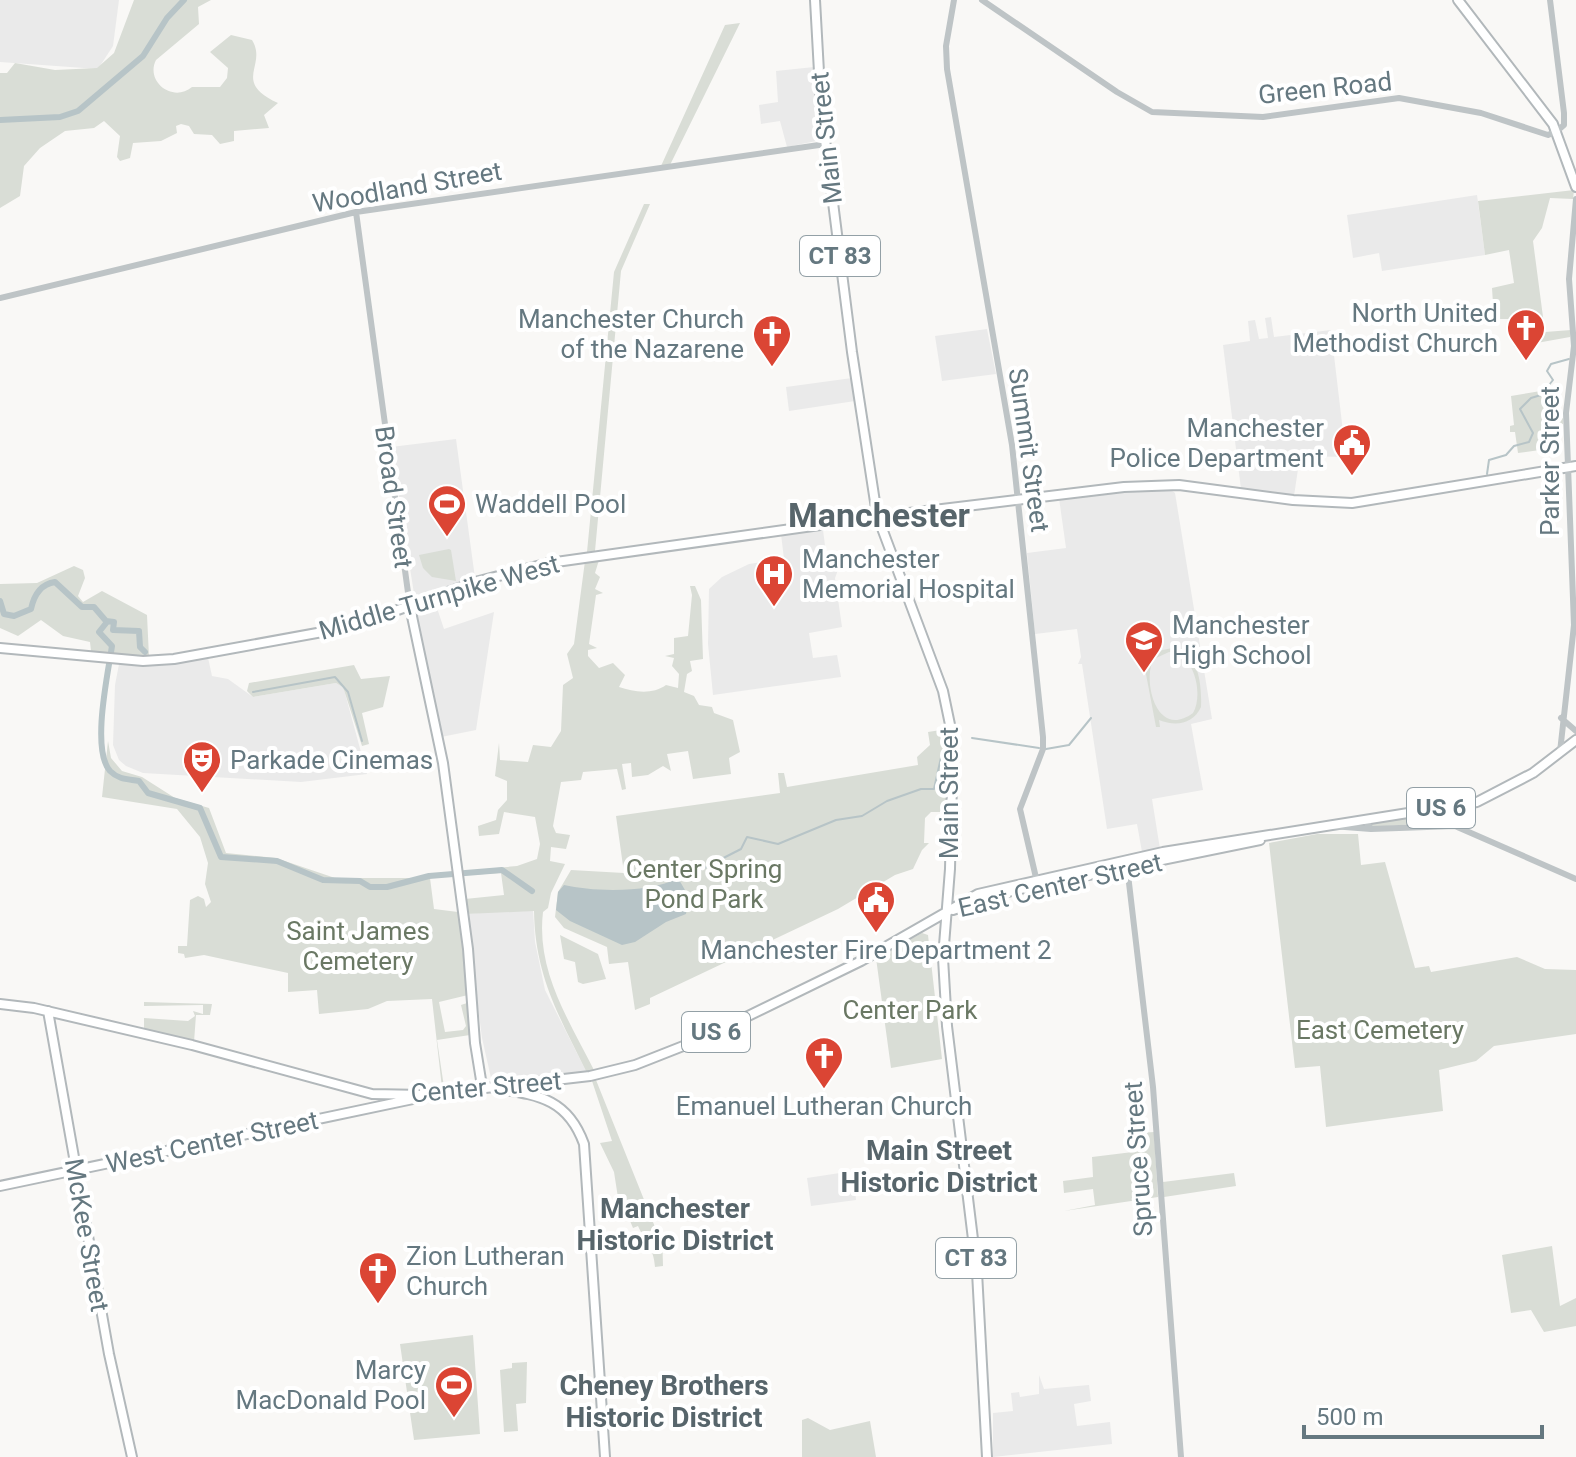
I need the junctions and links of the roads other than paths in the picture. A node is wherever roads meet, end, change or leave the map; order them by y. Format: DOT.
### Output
graph roads {
  1 [pos="815,0"];
  2 [pos="955,0"];
  3 [pos="982,0"];
  4 [pos="1458,0"];
  5 [pos="1550,0"];
  6 [pos="1557,131"];
  7 [pos="826,144"];
  8 [pos="1576,187"];
  9 [pos="1576,202"];
  10 [pos="356,212"];
  11 [pos="0,298"];
  12 [pos="1571,467"];
  13 [pos="1018,498"];
  14 [pos="877,517"];
  15 [pos="410,607"];
  16 [pos="0,648"];
  17 [pos="1561,718"];
  18 [pos="1576,731"];
  19 [pos="1576,740"];
  20 [pos="1560,752"];
  21 [pos="1365,820"];
  22 [pos="1329,825"];
  23 [pos="1371,829"];
  24 [pos="1127,863"];
  25 [pos="1576,879"];
  26 [pos="1037,883"];
  27 [pos="948,886"];
  28 [pos="985,895"];
  29 [pos="945,913"];
  30 [pos="923,927"];
  31 [pos="942,939"];
  32 [pos="0,1004"];
  33 [pos="48,1011"];
  34 [pos="485,1087"];
  35 [pos="423,1095"];
  36 [pos="75,1171"];
  37 [pos="0,1186"];
  38 [pos="132,1457"];
  39 [pos="605,1457"];
  40 [pos="987,1457"];
  41 [pos="1181,1457"];
  1 -- 7 [label="main road, Main Street / CT 83"];
  2 -- 13 [label="street, Summit Street"];
  3 -- 6 [label="street, Green Road"];
  4 -- 6 [label="main road"];
  5 -- 6 [label="street"];
  6 -- 8 [label="main road"];
  7 -- 10 [label="street, Woodland Street"];
  7 -- 14 [label="main road, Main Street / CT 83"];
  9 -- 12 [label="street, Parker Street"];
  10 -- 11 [label="street, Woodland Street"];
  10 -- 15 [label="street, Broad Street"];
  12 -- 13 [label="main road, Middle Turnpike West"];
  12 -- 17 [label="street, Parker Street"];
  13 -- 14 [label="main road, Middle Turnpike West"];
  13 -- 26 [label="street, Summit Street"];
  14 -- 15 [label="main road, Middle Turnpike West"];
  14 -- 27 [label="main road, Main Street / CT 83"];
  15 -- 16 [label="main road, Middle Turnpike West"];
  15 -- 34 [label="main road, Broad Street"];
  17 -- 18 [label="street"];
  17 -- 20 [label="street, Parker Street"];
  19 -- 20 [label="main road, East Center Street / US 6"];
  20 -- 21 [label="main road, East Center Street / US 6"];
  21 -- 22 [label="main road, East Center Street / US 6"];
  21 -- 23 [label="street"];
  22 -- 23 [label="street"];
  22 -- 24 [label="main road, East Center Street / US 6"];
  23 -- 25 [label="street"];
  24 -- 26 [label="main road, East Center Street / US 6"];
  24 -- 41 [label="street, Spruce Street"];
  26 -- 28 [label="main road, East Center Street / US 6"];
  27 -- 28 [label="main road"];
  27 -- 29 [label="main road, Main Street / CT 83"];
  28 -- 29 [label="main road, East Center Street / US 6"];
  29 -- 30 [label="main road, Center Street / US 6"];
  29 -- 31 [label="main road, Main Street / CT 83"];
  30 -- 31 [label="main road"];
  30 -- 34 [label="main road, Center Street / US 6"];
  31 -- 40 [label="main road, Main Street / CT 83"];
  32 -- 33 [label="main road, Center Street / US 6"];
  33 -- 35 [label="main road, Center Street / US 6"];
  33 -- 36 [label="main road, McKee Street"];
  34 -- 35 [label="main road, Center Street / US 6"];
  34 -- 39 [label="main road"];
  35 -- 36 [label="main road, West Center Street"];
  36 -- 37 [label="main road, West Center Street"];
  36 -- 38 [label="main road, McKee Street"];
}
